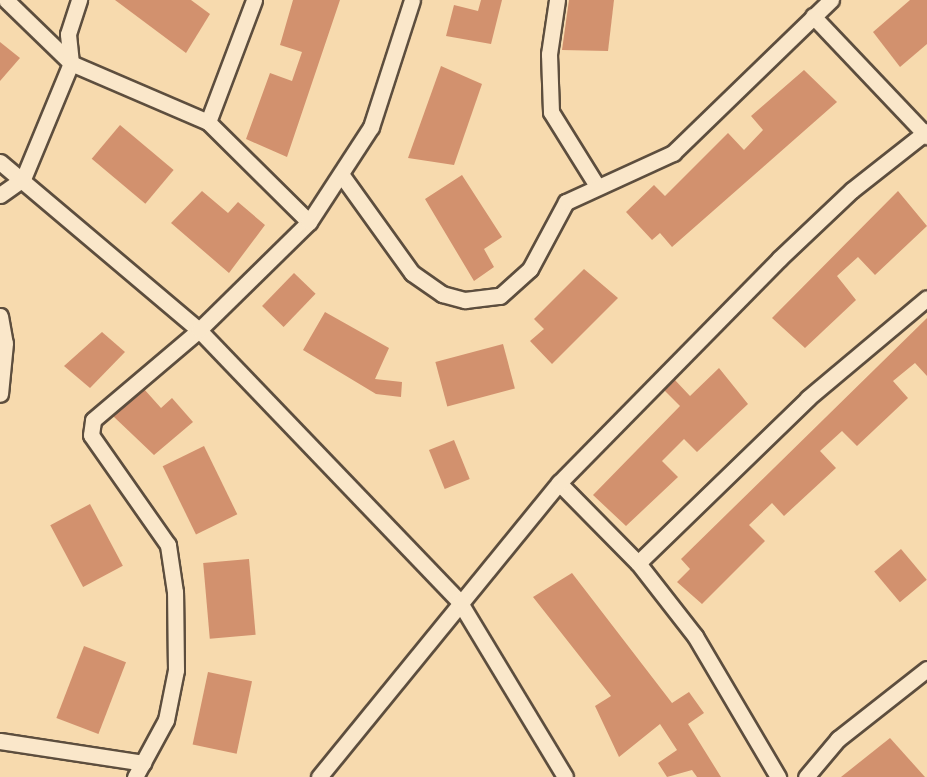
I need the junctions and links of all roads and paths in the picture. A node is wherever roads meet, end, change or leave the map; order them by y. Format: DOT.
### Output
graph roads {
  1 [pos="6,0"];
  2 [pos="79,0"];
  3 [pos="254,0"];
  4 [pos="412,0"];
  5 [pos="557,0"];
  6 [pos="831,0"];
  7 [pos="813,16"];
  8 [pos="71,63"];
  9 [pos="208,122"];
  10 [pos="927,133"];
  11 [pos="0,162"];
  12 [pos="343,177"];
  13 [pos="23,179"];
  14 [pos="597,186"];
  15 [pos="0,195"];
  16 [pos="309,222"];
  17 [pos="927,298"];
  18 [pos="0,316"];
  19 [pos="199,330"];
  20 [pos="3,343"];
  21 [pos="0,394"];
  22 [pos="559,483"];
  23 [pos="638,562"];
  24 [pos="459,601"];
  25 [pos="927,669"];
  26 [pos="0,741"];
  27 [pos="143,763"];
  28 [pos="135,777"];
  29 [pos="319,777"];
  30 [pos="565,777"];
  31 [pos="778,777"];
  32 [pos="806,777"];
  1 -- 8 [label="street"];
  2 -- 8 [label="street"];
  3 -- 9 [label="street"];
  4 -- 12 [label="street"];
  5 -- 14 [label="street"];
  6 -- 7 [label="street"];
  7 -- 10 [label="street"];
  7 -- 14 [label="street"];
  8 -- 9 [label="street"];
  8 -- 13 [label="street"];
  9 -- 16 [label="street"];
  10 -- 22 [label="street"];
  11 -- 13 [label="street"];
  12 -- 14 [label="street"];
  12 -- 16 [label="street"];
  13 -- 15 [label="street"];
  13 -- 19 [label="street"];
  16 -- 19 [label="street"];
  17 -- 23 [label="street"];
  18 -- 20 [label="street"];
  19 -- 24 [label="street"];
  19 -- 27 [label="street"];
  20 -- 21 [label="street"];
  22 -- 23 [label="street"];
  22 -- 24 [label="street"];
  23 -- 31 [label="street"];
  24 -- 29 [label="street"];
  24 -- 30 [label="street"];
  25 -- 32 [label="street"];
  26 -- 27 [label="street"];
  27 -- 28 [label="street"];
}
